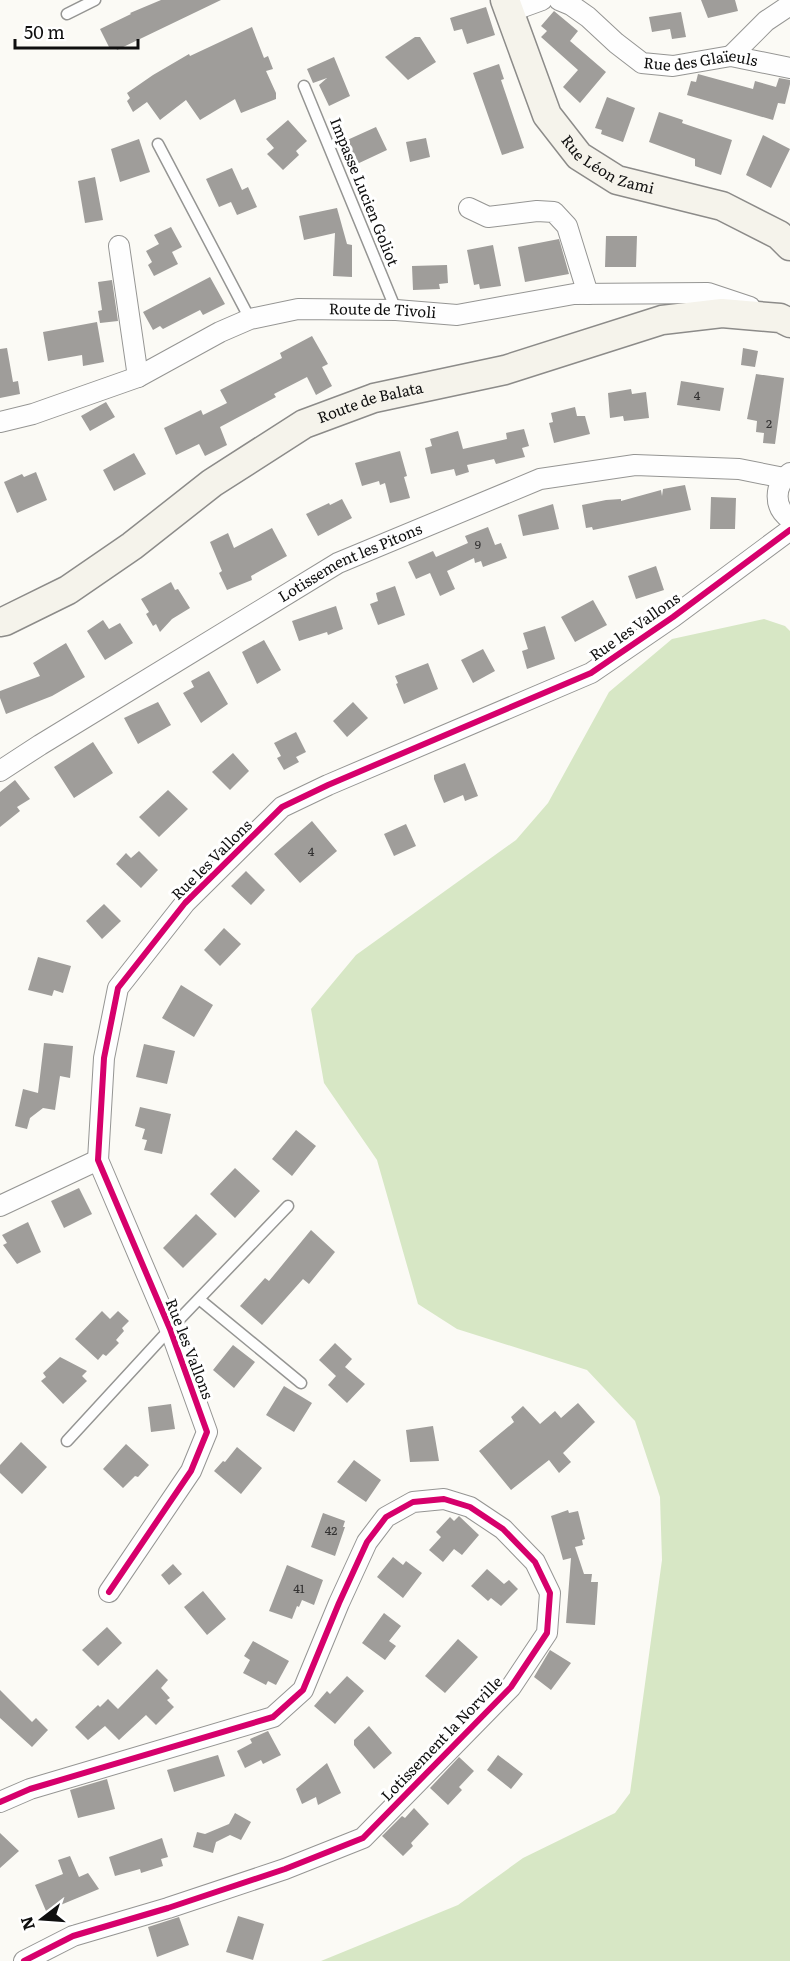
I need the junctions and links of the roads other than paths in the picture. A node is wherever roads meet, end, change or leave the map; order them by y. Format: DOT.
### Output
graph roads {
  1 [pos="95,0"];
  2 [pos="542,0"];
  3 [pos="559,0"];
  4 [pos="790,5"];
  5 [pos="507,6"];
  6 [pos="68,14"];
  7 [pos="731,56"];
  8 [pos="790,68"];
  9 [pos="304,86"];
  10 [pos="158,144"];
  11 [pos="470,208"];
  12 [pos="119,246"];
  13 [pos="790,246"];
  14 [pos="588,294"];
  15 [pos="396,310"];
  16 [pos="250,320"];
  17 [pos="785,321"];
  18 [pos="138,377"];
  19 [pos="0,422"];
  20 [pos="739,469"];
  21 [pos="787,476"];
  22 [pos="783,509"];
  23 [pos="790,530"];
  24 [pos="766,548"];
  25 [pos="0,622"];
  26 [pos="0,771"];
  27 [pos="98,1160"];
  28 [pos="0,1206"];
  29 [pos="288,1206"];
  30 [pos="199,1299"];
  31 [pos="171,1329"];
  32 [pos="301,1383"];
  33 [pos="67,1441"];
  34 [pos="109,1592"];
  35 [pos="0,1802"];
  36 [pos="24,1961"];
  1 -- 6 [label="lane"];
  2 -- 5 [label="street"];
  3 -- 7 [label="street, Rue des Glaïeuls"];
  4 -- 7 [label="street"];
  5 -- 13 [label="main road, Rue Léon Zami"];
  7 -- 8 [label="street, Rue des Glaïeuls"];
  9 -- 15 [label="lane, Impasse Lucien Goliot"];
  10 -- 16 [label="lane"];
  11 -- 14 [label="street"];
  12 -- 18 [label="street"];
  14 -- 15 [label="street, Route de Tivoli"];
  14 -- 17 [label="street, Route de Tivoli"];
  15 -- 16 [label="street, Route de Tivoli"];
  16 -- 18 [label="street, Route de Tivoli"];
  17 -- 25 [label="main road, Route de Balata"];
  18 -- 19 [label="street, Route de Tivoli"];
  20 -- 21 [label="street, Lotissement les Pitons"];
  20 -- 22 [label="street"];
  20 -- 26 [label="street, Lotissement les Pitons"];
  21 -- 22 [label="street"];
  22 -- 24 [label="street"];
  23 -- 24 [label="street, Rue les Vallons"];
  24 -- 27 [label="street, Rue les Vallons"];
  27 -- 28 [label="street"];
  27 -- 31 [label="street, Rue les Vallons"];
  29 -- 30 [label="lane"];
  30 -- 31 [label="lane"];
  30 -- 32 [label="lane"];
  31 -- 33 [label="lane"];
  31 -- 34 [label="street, Rue les Vallons"];
  35 -- 36 [label="street, Lotissement la Norville"];
}
